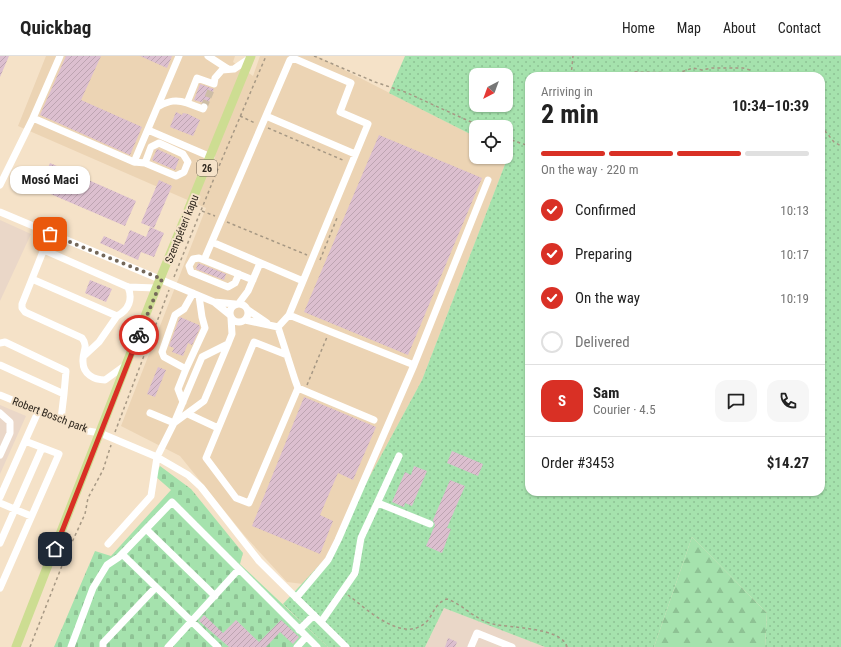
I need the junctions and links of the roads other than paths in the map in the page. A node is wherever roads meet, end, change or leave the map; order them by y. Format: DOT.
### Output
graph roads {
  1 [pos="60,56"];
  2 [pos="179,56"];
  3 [pos="208,56"];
  4 [pos="251,57"];
  5 [pos="228,68"];
  6 [pos="187,103"];
  7 [pos="158,106"];
  8 [pos="204,107"];
  9 [pos="266,116"];
  10 [pos="33,118"];
  11 [pos="148,130"];
  12 [pos="355,154"];
  13 [pos="211,157"];
  14 [pos="134,162"];
  15 [pos="145,163"];
  16 [pos="488,180"];
  17 [pos="0,185"];
  18 [pos="0,212"];
  19 [pos="50,234"];
  20 [pos="212,242"];
  21 [pos="44,250"];
  22 [pos="204,260"];
  23 [pos="260,263"];
  24 [pos="239,274"];
  25 [pos="32,279"];
  26 [pos="162,279"];
  27 [pos="253,280"];
  28 [pos="303,281"];
  29 [pos="128,287"];
  30 [pos="156,288"];
  31 [pos="248,291"];
  32 [pos="196,295"];
  33 [pos="214,302"];
  34 [pos="237,304"];
  35 [pos="248,309"];
  36 [pos="289,315"];
  37 [pos="117,316"];
  38 [pos="231,316"];
  39 [pos="244,321"];
  40 [pos="268,324"];
  41 [pos="278,327"];
  42 [pos="232,334"];
  43 [pos="0,343"];
  44 [pos="228,344"];
  45 [pos="287,355"];
  46 [pos="84,356"];
  47 [pos="128,364"];
  48 [pos="0,365"];
  49 [pos="414,365"];
  50 [pos="186,369"];
  51 [pos="301,390"];
  52 [pos="64,394"];
  53 [pos="0,395"];
  54 [pos="183,402"];
  55 [pos="38,412"];
  56 [pos="0,413"];
  57 [pos="150,413"];
  58 [pos="188,414"];
  59 [pos="61,420"];
  60 [pos="374,420"];
  61 [pos="174,423"];
  62 [pos="218,428"];
  63 [pos="100,433"];
  64 [pos="25,441"];
  65 [pos="42,448"];
  66 [pos="0,455"];
  67 [pos="399,456"];
  68 [pos="157,457"];
  69 [pos="0,497"];
  70 [pos="378,502"];
  71 [pos="0,503"];
  72 [pos="15,509"];
  73 [pos="31,516"];
  74 [pos="430,524"];
  75 [pos="146,529"];
  76 [pos="0,544"];
  77 [pos="108,544"];
  78 [pos="122,554"];
  79 [pos="239,569"];
  80 [pos="156,587"];
  81 [pos="0,588"];
  82 [pos="215,596"];
  83 [pos="296,598"];
  84 [pos="314,615"];
  85 [pos="192,622"];
  86 [pos="321,622"];
  87 [pos="299,630"];
  88 [pos="306,637"];
  89 [pos="495,644"];
  90 [pos="16,647"];
  91 [pos="72,647"];
  92 [pos="103,647"];
  93 [pos="168,647"];
  94 [pos="218,647"];
  95 [pos="297,647"];
  96 [pos="316,647"];
  97 [pos="346,647"];
  98 [pos="472,647"];
  99 [pos="512,647"];
  1 -- 10 [label="street"];
  2 -- 7 [label="street"];
  3 -- 5 [label="street"];
  4 -- 5 [label="street"];
  4 -- 13 [label="main road, Szentpéteri kapu / 26"];
  5 -- 6 [label="street"];
  6 -- 7 [label="street"];
  6 -- 8 [label="street"];
  7 -- 11 [label="street"];
  9 -- 12 [label="street"];
  9 -- 12 [label="street"];
  9 -- 20 [label="street"];
  10 -- 14 [label="street"];
  10 -- 17 [label="street"];
  11 -- 13 [label="street"];
  11 -- 14 [label="street"];
  12 -- 28 [label="street"];
  13 -- 26 [label="main road, Szentpéteri kapu / 26"];
  14 -- 15 [label="street"];
  15 -- 15 [label="street"];
  16 -- 49 [label="street"];
  18 -- 19 [label="street"];
  19 -- 21 [label="street"];
  19 -- 26 [label="street"];
  20 -- 22 [label="street"];
  20 -- 23 [label="street"];
  21 -- 25 [label="street"];
  21 -- 29 [label="street"];
  22 -- 24 [label="street"];
  22 -- 24 [label="street"];
  23 -- 27 [label="street"];
  23 -- 28 [label="street"];
  24 -- 27 [label="street"];
  25 -- 37 [label="street"];
  25 -- 46 [label="street"];
  26 -- 30 [label="main road, Szentpéteri kapu / 26"];
  26 -- 32 [label="street"];
  27 -- 31 [label="street"];
  28 -- 36 [label="street"];
  29 -- 30 [label="street"];
  29 -- 37 [label="street"];
  30 -- 47 [label="main road, Szentpéteri kapu / 26"];
  31 -- 34 [label="street"];
  31 -- 35 [label="street"];
  32 -- 33 [label="street"];
  32 -- 50 [label="street"];
  32 -- 50 [label="street"];
  33 -- 34 [label="street"];
  33 -- 38 [label="street"];
  34 -- 35 [label="street"];
  34 -- 38 [label="street"];
  35 -- 39 [label="street"];
  35 -- 40 [label="street"];
  36 -- 41 [label="street"];
  36 -- 49 [label="street"];
  37 -- 46 [label="street"];
  38 -- 39 [label="street"];
  38 -- 42 [label="street"];
  39 -- 40 [label="street"];
  39 -- 42 [label="street"];
  40 -- 41 [label="street"];
  41 -- 45 [label="street"];
  42 -- 44 [label="street"];
  43 -- 52 [label="street"];
  44 -- 54 [label="street"];
  44 -- 58 [label="street"];
  45 -- 51 [label="street"];
  45 -- 62 [label="street"];
  46 -- 47 [label="street"];
  47 -- 63 [label="main road, Szentpéteri kapu / 26"];
  48 -- 52 [label="street"];
  49 -- 83 [label="street"];
  50 -- 54 [label="street"];
  51 -- 60 [label="street"];
  51 -- 62 [label="street"];
  52 -- 59 [label="street"];
  53 -- 55 [label="street, Robert Bosch park"];
  54 -- 61 [label="street"];
  55 -- 59 [label="street, Robert Bosch park"];
  55 -- 64 [label="street"];
  56 -- 66 [label="street"];
  57 -- 61 [label="street"];
  58 -- 61 [label="street"];
  58 -- 62 [label="street"];
  59 -- 63 [label="street, Robert Bosch park"];
  61 -- 68 [label="street"];
  63 -- 68 [label="street, Robert Bosch park"];
  63 -- 90 [label="main road, Szentpéteri kapu / 26"];
  64 -- 65 [label="street"];
  64 -- 69 [label="street"];
  65 -- 72 [label="street"];
  65 -- 73 [label="street"];
  67 -- 70 [label="street"];
  68 -- 77 [label="street"];
  68 -- 83 [label="street, Robert Bosch park"];
  70 -- 74 [label="street"];
  70 -- 86 [label="street"];
  71 -- 72 [label="street"];
  72 -- 73 [label="street"];
  72 -- 76 [label="street"];
  73 -- 81 [label="street"];
  75 -- 78 [label="street"];
  75 -- 79 [label="street"];
  75 -- 82 [label="street"];
  78 -- 80 [label="street"];
  78 -- 91 [label="street"];
  79 -- 82 [label="street"];
  79 -- 87 [label="street"];
  80 -- 85 [label="street"];
  80 -- 92 [label="street"];
  82 -- 85 [label="street"];
  83 -- 84 [label="street, Robert Bosch park"];
  84 -- 86 [label="street, Robert Bosch park"];
  84 -- 87 [label="street"];
  85 -- 93 [label="street"];
  85 -- 94 [label="street"];
  86 -- 97 [label="street, Robert Bosch park"];
  87 -- 88 [label="street"];
  88 -- 95 [label="street"];
  88 -- 96 [label="street"];
  89 -- 98 [label="street"];
  89 -- 99 [label="street"];
}
